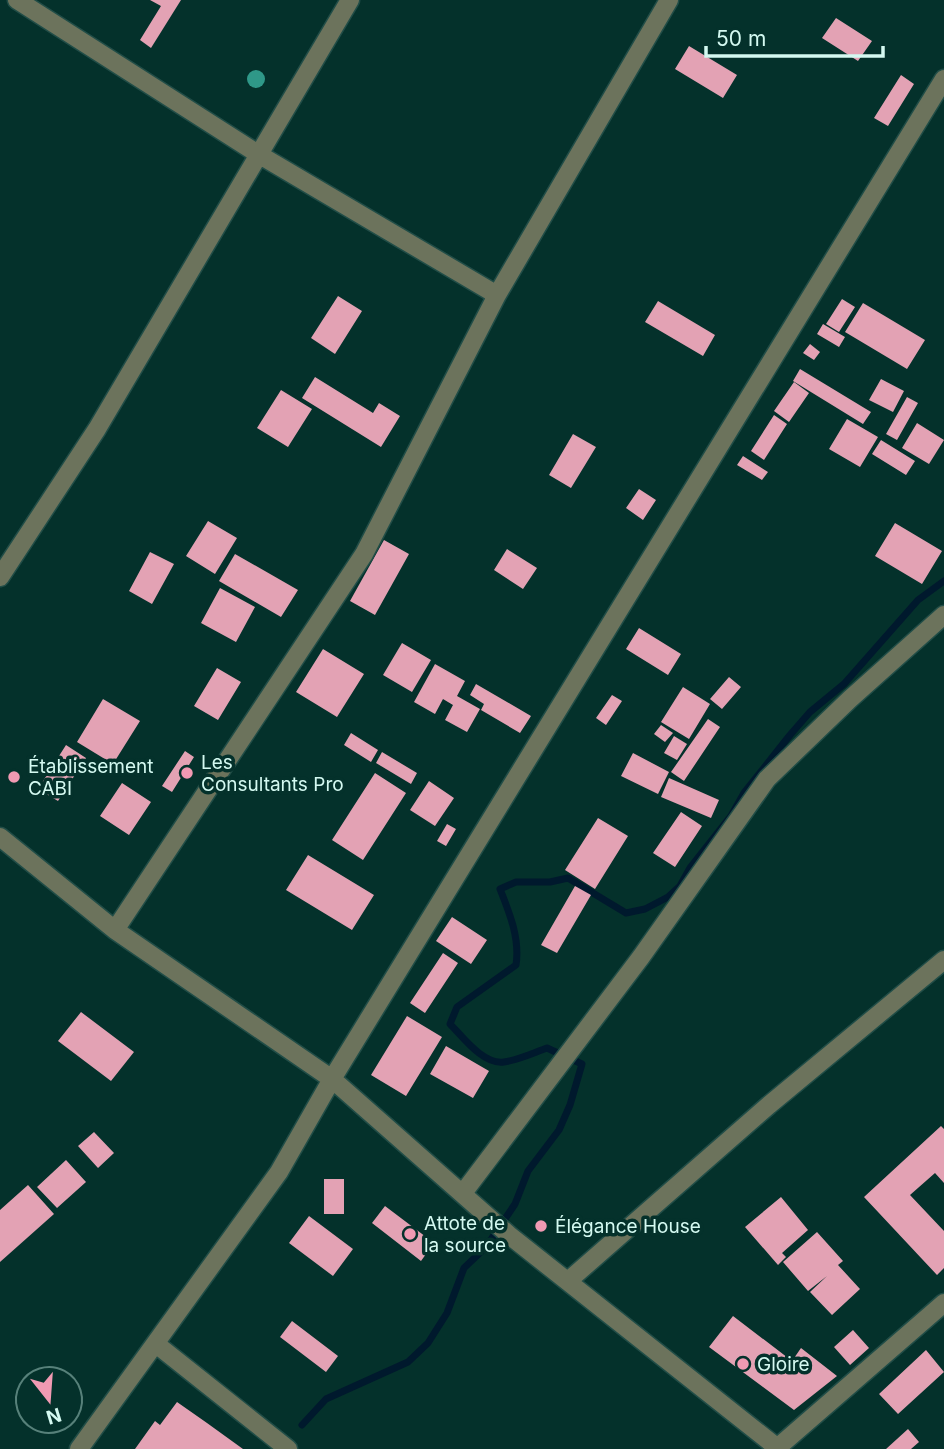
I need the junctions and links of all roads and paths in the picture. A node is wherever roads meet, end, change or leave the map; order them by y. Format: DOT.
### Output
graph roads {
  1 [pos="17,0"];
  2 [pos="350,0"];
  3 [pos="669,0"];
  4 [pos="944,79"];
  5 [pos="258,154"];
  6 [pos="497,295"];
  7 [pos="0,577"];
  8 [pos="944,615"];
  9 [pos="0,837"];
  10 [pos="116,930"];
  11 [pos="944,960"];
  12 [pos="332,1080"];
  13 [pos="463,1193"];
  14 [pos="568,1281"];
  15 [pos="944,1303"];
  16 [pos="156,1344"];
  17 [pos="778,1448"];
  18 [pos="79,1449"];
  19 [pos="288,1449"];
  1 -- 5 [label="street"];
  2 -- 5 [label="street"];
  3 -- 6 [label="street"];
  4 -- 12 [label="street"];
  5 -- 6 [label="street"];
  5 -- 7 [label="street"];
  6 -- 10 [label="street"];
  8 -- 13 [label="street"];
  9 -- 10 [label="street"];
  10 -- 12 [label="street"];
  11 -- 14 [label="street"];
  12 -- 13 [label="street"];
  12 -- 16 [label="street"];
  13 -- 14 [label="street"];
  14 -- 17 [label="street"];
  15 -- 17 [label="street"];
  16 -- 18 [label="street"];
  16 -- 19 [label="street"];
}
